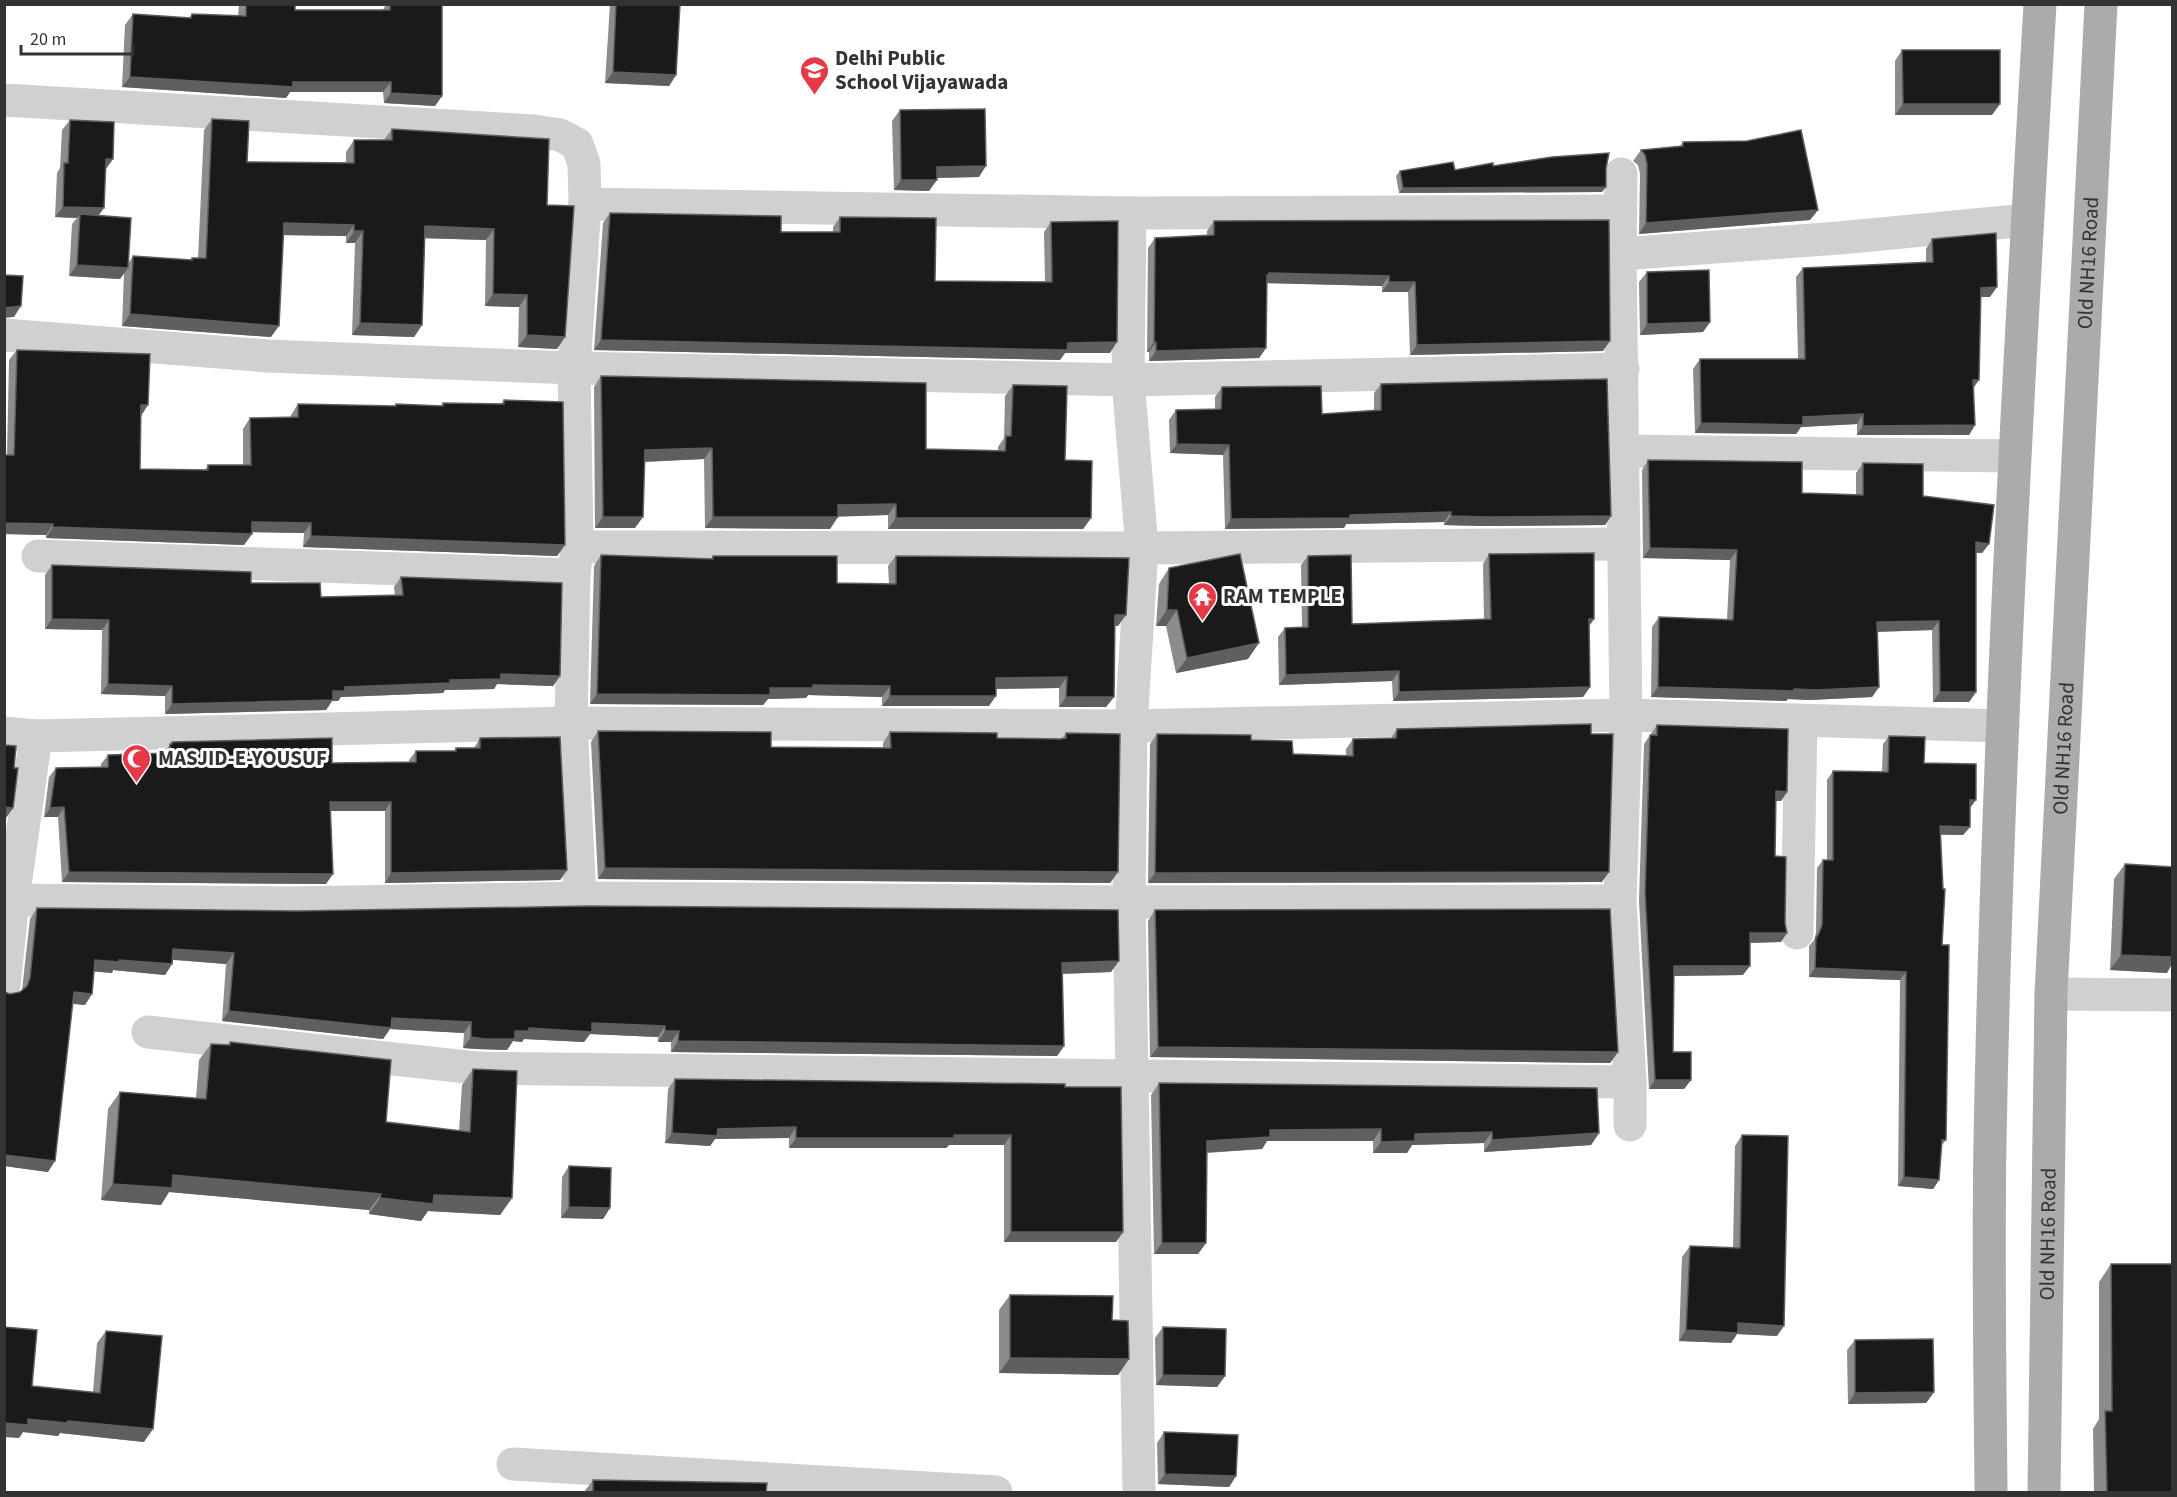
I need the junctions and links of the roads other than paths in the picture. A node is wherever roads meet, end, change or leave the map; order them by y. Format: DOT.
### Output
graph roads {
  1 [pos="2040,4"];
  2 [pos="2101,4"];
  3 [pos="4,100"];
  4 [pos="1621,174"];
  5 [pos="585,204"];
  6 [pos="1621,211"];
  7 [pos="1130,213"];
  8 [pos="2027,220"];
  9 [pos="1620,254"];
  10 [pos="4,335"];
  11 [pos="574,368"];
  12 [pos="1623,369"];
  13 [pos="1128,380"];
  14 [pos="1623,450"];
  15 [pos="2014,456"];
  16 [pos="1624,544"];
  17 [pos="1142,548"];
  18 [pos="38,556"];
  19 [pos="575,560"];
  20 [pos="1626,715"];
  21 [pos="1801,721"];
  22 [pos="571,723"];
  23 [pos="1131,726"];
  24 [pos="2003,726"];
  25 [pos="20,734"];
  26 [pos="580,898"];
  27 [pos="13,900"];
  28 [pos="1620,901"];
  29 [pos="1129,902"];
  30 [pos="1797,933"];
  31 [pos="4,986"];
  32 [pos="2051,994"];
  33 [pos="2172,995"];
  34 [pos="148,1032"];
  35 [pos="1132,1075"];
  36 [pos="1630,1082"];
  37 [pos="1630,1125"];
  38 [pos="513,1464"];
  39 [pos="996,1492"];
  40 [pos="1139,1492"];
  41 [pos="1991,1492"];
  42 [pos="2044,1492"];
  1 -- 8 [label="main road"];
  2 -- 32 [label="main road, Old NH16 Road"];
  3 -- 5 [label="street"];
  4 -- 6 [label="street"];
  5 -- 7 [label="street"];
  5 -- 11 [label="street"];
  6 -- 7 [label="street"];
  6 -- 9 [label="street"];
  7 -- 13 [label="street"];
  8 -- 9 [label="street"];
  8 -- 15 [label="main road"];
  9 -- 12 [label="street"];
  10 -- 11 [label="street"];
  11 -- 13 [label="street"];
  11 -- 19 [label="street"];
  12 -- 13 [label="street"];
  12 -- 14 [label="street"];
  13 -- 17 [label="street"];
  14 -- 15 [label="street"];
  14 -- 16 [label="street"];
  15 -- 24 [label="main road"];
  16 -- 17 [label="street"];
  16 -- 20 [label="street"];
  17 -- 19 [label="street"];
  17 -- 23 [label="street"];
  18 -- 19 [label="street"];
  19 -- 22 [label="street"];
  20 -- 21 [label="street"];
  20 -- 23 [label="street"];
  20 -- 28 [label="street"];
  21 -- 24 [label="street"];
  21 -- 30 [label="street"];
  22 -- 23 [label="street"];
  22 -- 25 [label="street"];
  22 -- 26 [label="street"];
  23 -- 29 [label="street"];
  24 -- 41 [label="main road"];
  25 -- 27 [label="street"];
  26 -- 27 [label="street"];
  26 -- 29 [label="street"];
  27 -- 31 [label="street"];
  28 -- 29 [label="street"];
  28 -- 36 [label="street"];
  29 -- 35 [label="street"];
  32 -- 33 [label="street"];
  32 -- 42 [label="main road, Old NH16 Road"];
  34 -- 35 [label="street"];
  35 -- 36 [label="street"];
  35 -- 40 [label="street"];
  36 -- 37 [label="street"];
  38 -- 39 [label="street"];
}
